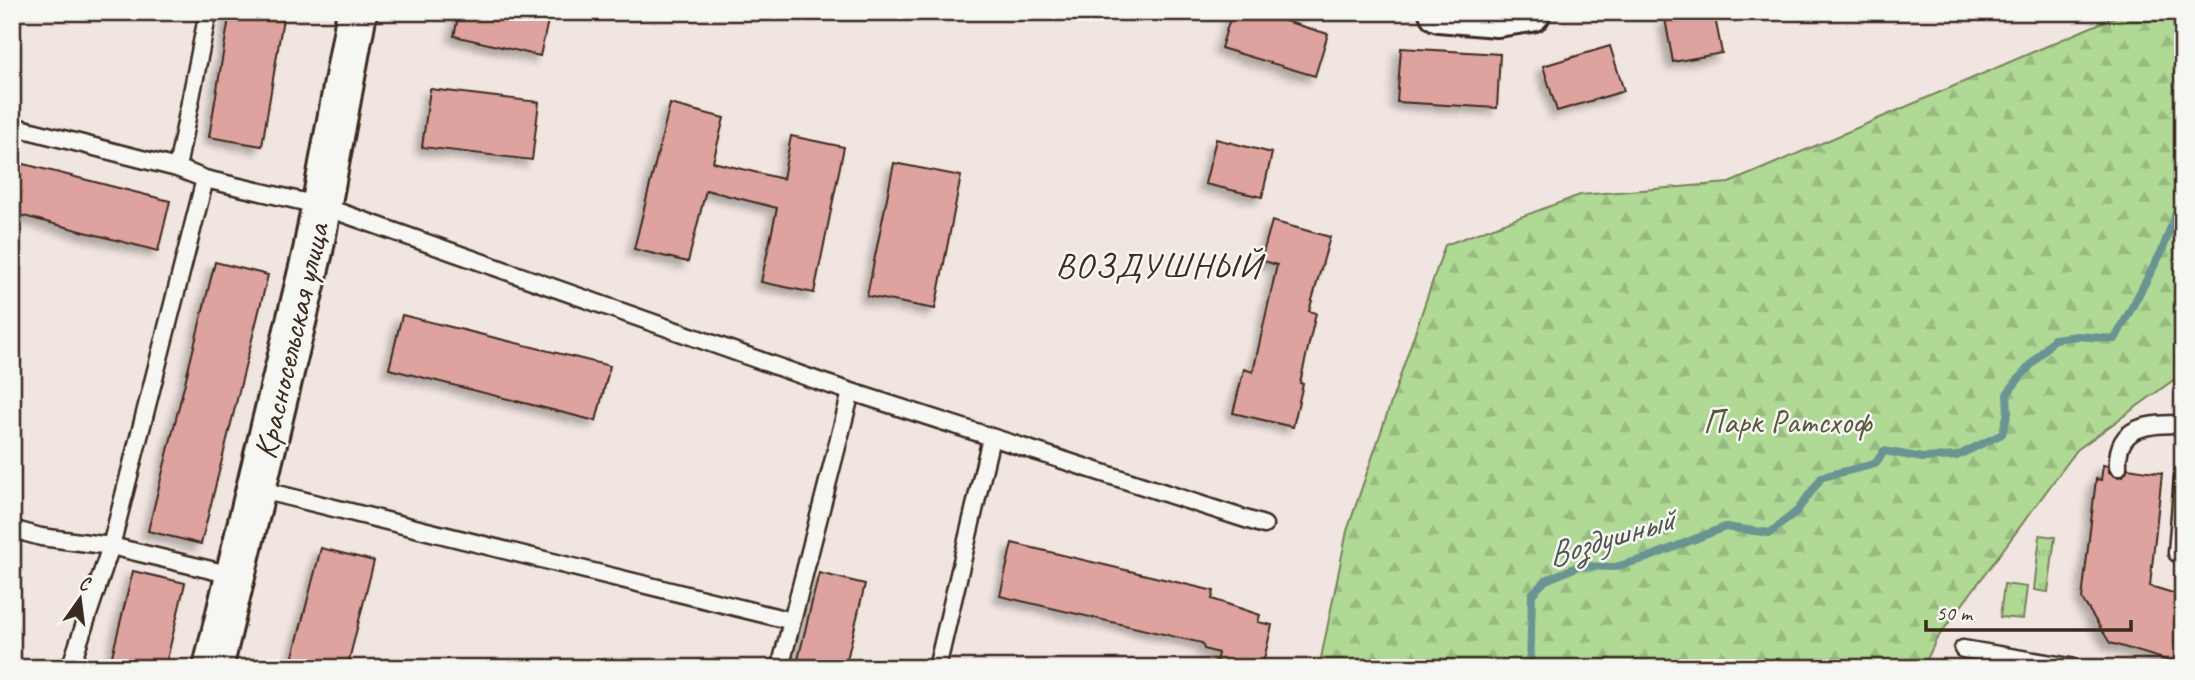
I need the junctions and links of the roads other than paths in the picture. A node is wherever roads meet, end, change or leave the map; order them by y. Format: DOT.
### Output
graph roads {
  1 [pos="208,12"];
  2 [pos="357,12"];
  3 [pos="1439,12"];
  4 [pos="1531,12"];
  5 [pos="12,126"];
  6 [pos="177,169"];
  7 [pos="205,179"];
  8 [pos="322,206"];
  9 [pos="851,392"];
  10 [pos="2183,424"];
  11 [pos="991,438"];
  12 [pos="2118,467"];
  13 [pos="2183,477"];
  14 [pos="257,489"];
  15 [pos="1264,525"];
  16 [pos="12,529"];
  17 [pos="111,546"];
  18 [pos="2183,554"];
  19 [pos="236,576"];
  20 [pos="792,621"];
  21 [pos="1964,649"];
  22 [pos="70,668"];
  23 [pos="213,668"];
  24 [pos="780,668"];
  25 [pos="937,668"];
  26 [pos="2076,668"];
  1 -- 6 [label="lane"];
  2 -- 8 [label="main road, Красносельская улица"];
  3 -- 4 [label="main road"];
  5 -- 6 [label="lane"];
  6 -- 7 [label="lane"];
  7 -- 8 [label="lane"];
  7 -- 17 [label="lane"];
  8 -- 9 [label="lane"];
  8 -- 14 [label="main road, Красносельская улица"];
  9 -- 11 [label="lane"];
  9 -- 20 [label="lane"];
  10 -- 12 [label="lane"];
  11 -- 15 [label="lane"];
  11 -- 25 [label="lane"];
  13 -- 18 [label="lane"];
  14 -- 19 [label="main road, Красносельская улица"];
  14 -- 20 [label="lane"];
  16 -- 17 [label="lane"];
  17 -- 19 [label="lane"];
  17 -- 22 [label="lane"];
  19 -- 23 [label="main road, Красносельская улица"];
  20 -- 24 [label="lane"];
  21 -- 26 [label="lane"];
}
